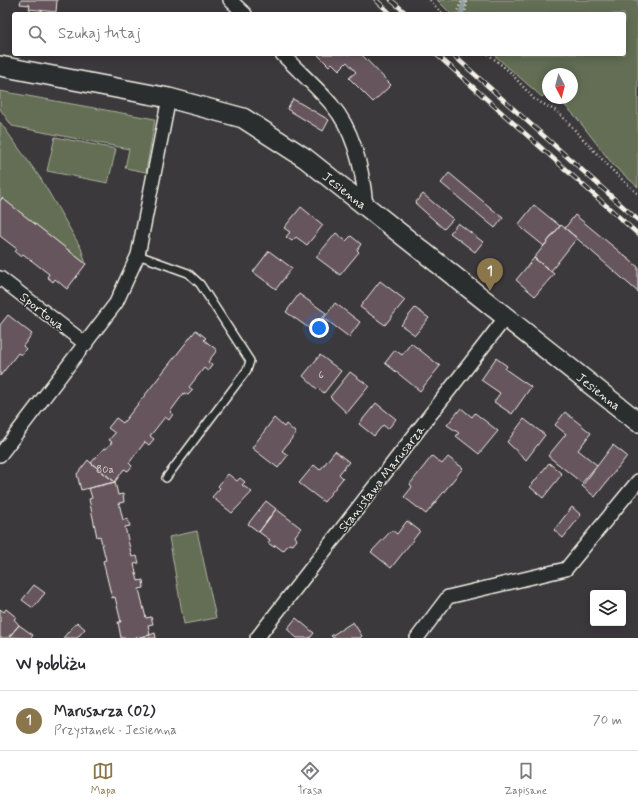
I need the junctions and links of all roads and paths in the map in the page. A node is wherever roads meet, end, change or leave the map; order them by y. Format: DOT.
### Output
graph roads {
  1 [pos="230,0"];
  2 [pos="430,0"];
  3 [pos="465,0"];
  4 [pos="243,12"];
  5 [pos="442,12"];
  6 [pos="457,12"];
  7 [pos="465,12"];
  8 [pos="284,56"];
  9 [pos="490,56"];
  10 [pos="0,66"];
  11 [pos="169,98"];
  12 [pos="638,194"];
  13 [pos="366,206"];
  14 [pos="138,255"];
  15 [pos="0,278"];
  16 [pos="506,317"];
  17 [pos="86,344"];
  18 [pos="638,422"];
  19 [pos="0,455"];
  20 [pos="166,478"];
  21 [pos="638,481"];
  22 [pos="257,638"];
  23 [pos="417,638"];
  1 -- 4 [label="street"];
  2 -- 5 [label="path"];
  3 -- 6 [label="path"];
  3 -- 7 [label="path"];
  8 -- 13 [label="street"];
  9 -- 12 [label="path"];
  10 -- 11 [label="street, Jesienna"];
  11 -- 13 [label="street, Jesienna"];
  11 -- 14 [label="street"];
  13 -- 16 [label="street, Jesienna"];
  14 -- 17 [label="street"];
  14 -- 20 [label="lane"];
  15 -- 17 [label="street, Sportowa"];
  16 -- 18 [label="street, Jesienna"];
  16 -- 22 [label="street, Stanisława Marusarza"];
  17 -- 19 [label="street"];
  21 -- 23 [label="street"];
}
